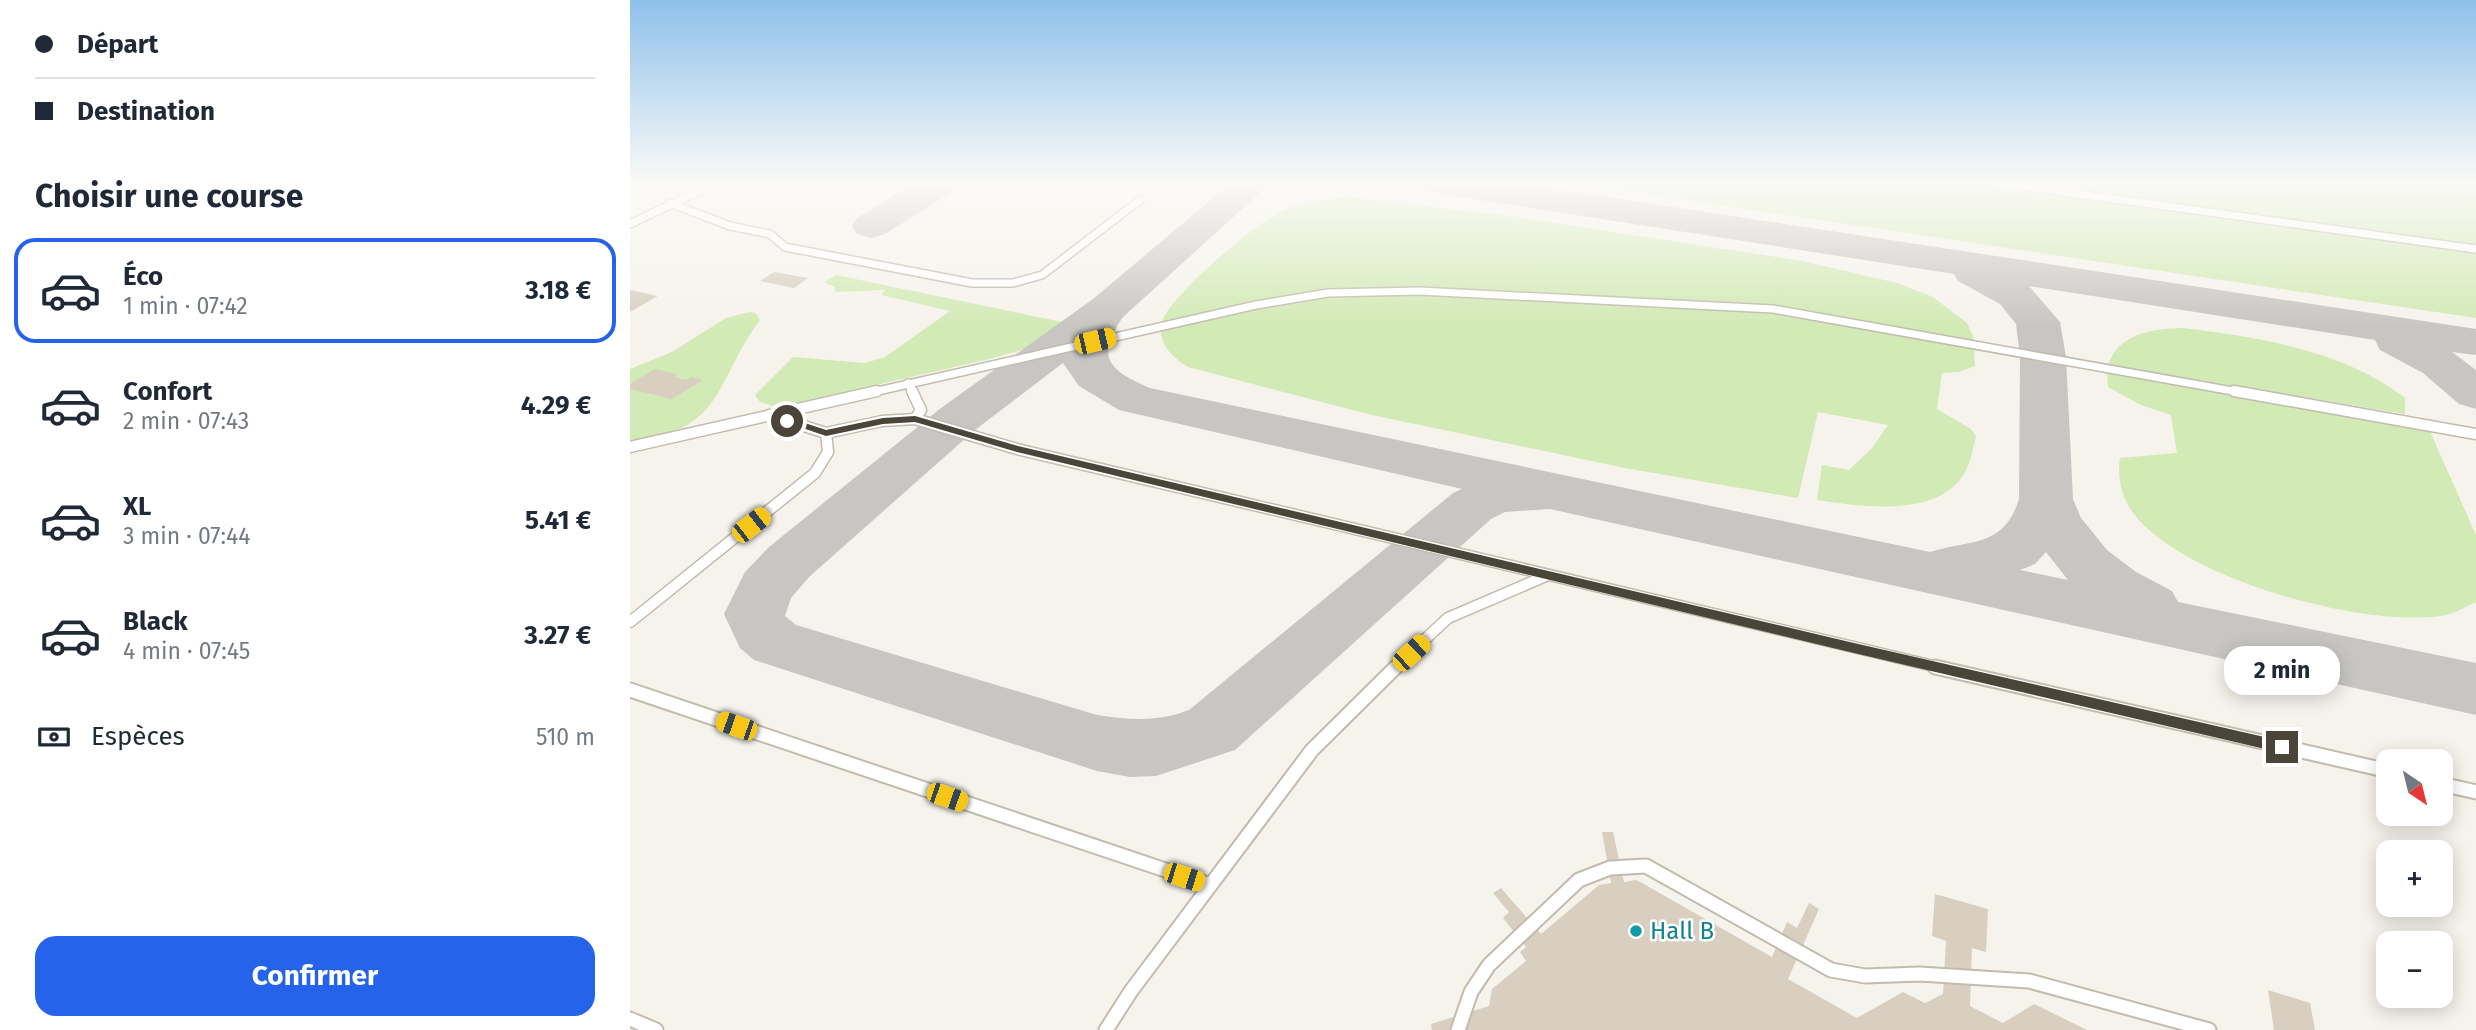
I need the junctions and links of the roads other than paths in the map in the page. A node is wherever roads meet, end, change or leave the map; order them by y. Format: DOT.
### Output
graph roads {
  1 [pos="750,230"];
  2 [pos="1101,230"];
  3 [pos="2344,230"];
  4 [pos="2476,248"];
  5 [pos="908,383"];
  6 [pos="767,414"];
  7 [pos="915,419"];
  8 [pos="826,433"];
  9 [pos="2476,434"];
  10 [pos="630,447"];
  11 [pos="1548,575"];
  12 [pos="630,622"];
  13 [pos="630,690"];
  14 [pos="2376,768"];
  15 [pos="2454,786"];
  16 [pos="2476,792"];
  17 [pos="1210,885"];
  18 [pos="630,1019"];
  19 [pos="656,1030"];
  20 [pos="1106,1030"];
  21 [pos="1458,1030"];
  22 [pos="2209,1030"];
  1 -- 2 [label="lane"];
  3 -- 4 [label="lane"];
  5 -- 6 [label="lane"];
  5 -- 7 [label="lane"];
  5 -- 9 [label="lane"];
  6 -- 8 [label="lane"];
  6 -- 10 [label="lane"];
  7 -- 8 [label="lane"];
  7 -- 11 [label="lane"];
  8 -- 12 [label="lane"];
  11 -- 14 [label="lane"];
  11 -- 17 [label="lane"];
  13 -- 17 [label="lane"];
  15 -- 16 [label="lane"];
  17 -- 20 [label="lane"];
  18 -- 19 [label="lane"];
  21 -- 22 [label="lane"];
}
